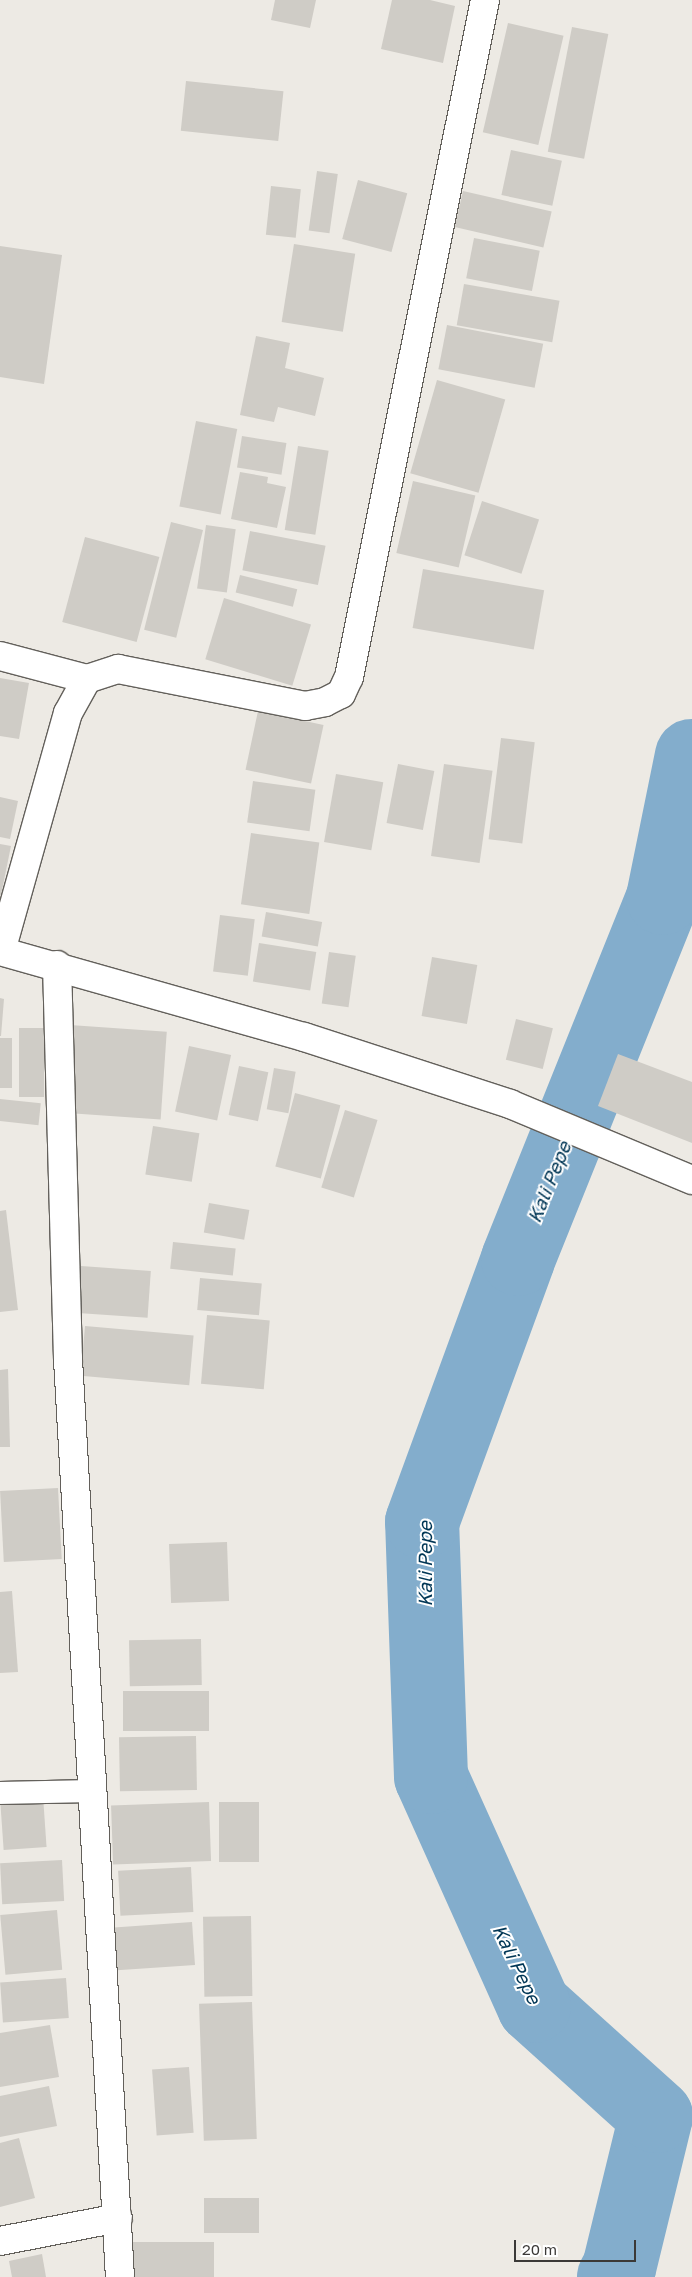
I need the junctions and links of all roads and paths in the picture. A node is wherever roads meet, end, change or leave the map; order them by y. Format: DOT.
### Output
graph roads {
  1 [pos="485,0"];
  2 [pos="0,656"];
  3 [pos="87,680"];
  4 [pos="1,951"];
  5 [pos="57,965"];
  6 [pos="692,1180"];
  7 [pos="93,1791"];
  8 [pos="0,1793"];
  9 [pos="118,2218"];
  10 [pos="0,2241"];
  11 [pos="120,2277"];
  1 -- 3 [label="street"];
  2 -- 3 [label="street"];
  3 -- 4 [label="street"];
  4 -- 5 [label="street"];
  5 -- 6 [label="street"];
  5 -- 7 [label="street"];
  7 -- 8 [label="lane"];
  7 -- 9 [label="street"];
  9 -- 10 [label="street"];
  9 -- 11 [label="street"];
}
